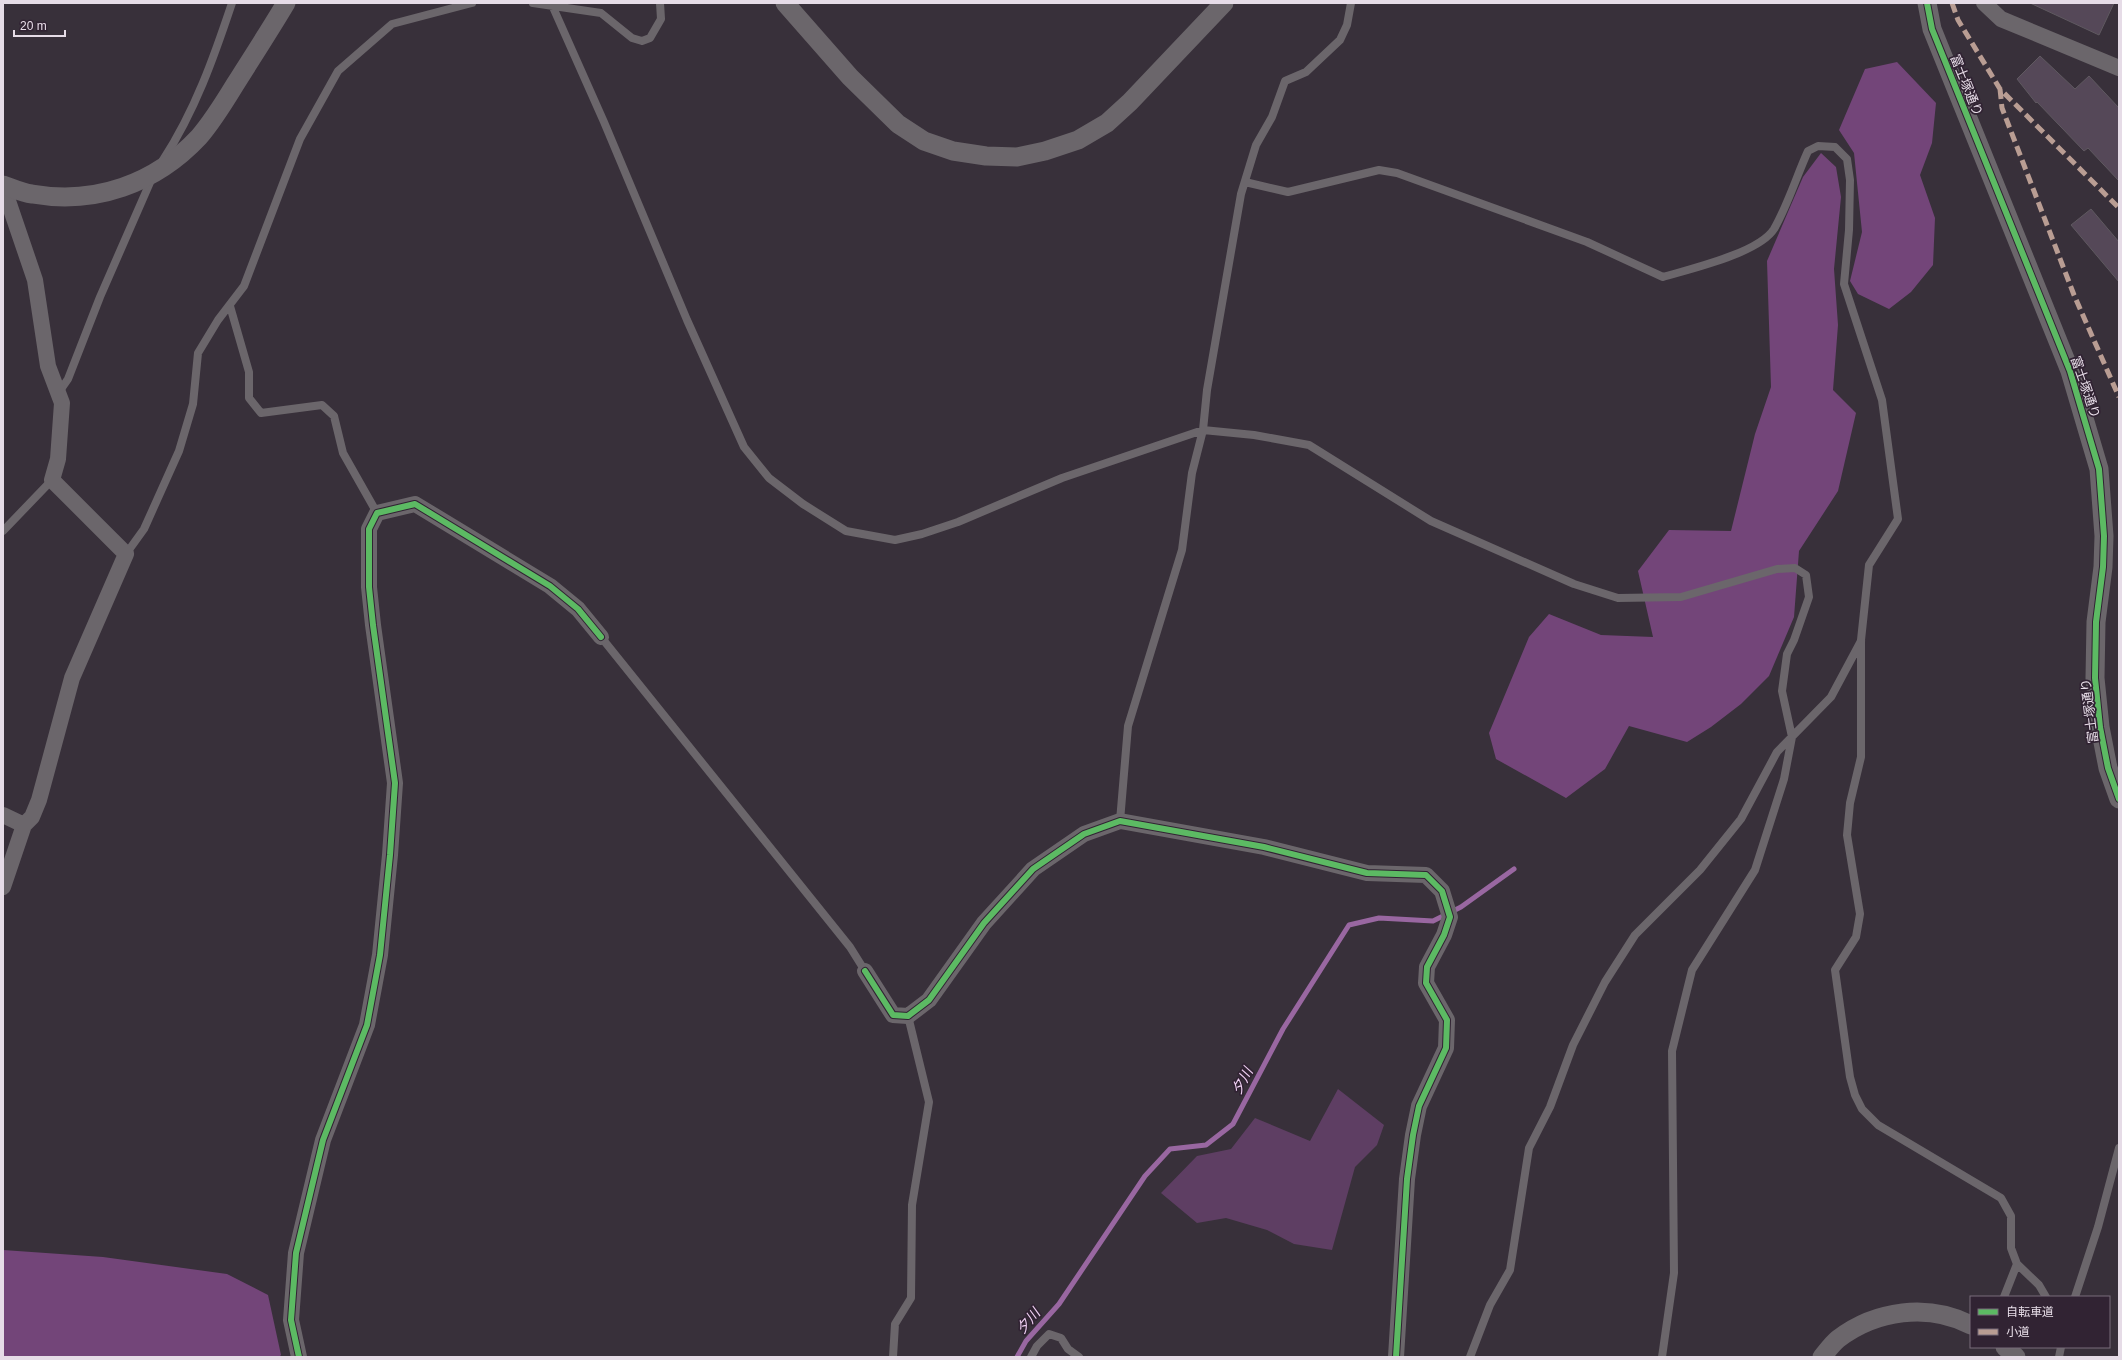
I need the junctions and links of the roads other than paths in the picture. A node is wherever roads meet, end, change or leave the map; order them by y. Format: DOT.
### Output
graph roads {
  1 [pos="232,3"];
  2 [pos="286,3"];
  3 [pos="472,3"];
  4 [pos="533,3"];
  5 [pos="660,3"];
  6 [pos="785,3"];
  7 [pos="1224,3"];
  8 [pos="1351,3"];
  9 [pos="1927,3"];
  10 [pos="1984,3"];
  11 [pos="552,5"];
  12 [pos="2119,68"];
  13 [pos="154,174"];
  14 [pos="1245,182"];
  15 [pos="3,186"];
  16 [pos="230,306"];
  17 [pos="59,392"];
  18 [pos="1203,430"];
  19 [pos="52,480"];
  20 [pos="377,513"];
  21 [pos="3,531"];
  22 [pos="126,554"];
  23 [pos="601,637"];
  24 [pos="1861,640"];
  25 [pos="1792,737"];
  26 [pos="2119,799"];
  27 [pos="3,815"];
  28 [pos="1120,820"];
  29 [pos="24,825"];
  30 [pos="3,887"];
  31 [pos="865,971"];
  32 [pos="908,1016"];
  33 [pos="2119,1148"];
  34 [pos="2017,1264"];
  35 [pos="2004,1296"];
  36 [pos="2045,1296"];
  37 [pos="2075,1296"];
  38 [pos="1970,1324"];
  39 [pos="2006,1348"];
  40 [pos="300,1357"];
  41 [pos="893,1357"];
  42 [pos="1031,1357"];
  43 [pos="1079,1357"];
  44 [pos="1396,1357"];
  45 [pos="1470,1357"];
  46 [pos="1662,1357"];
  47 [pos="1822,1357"];
  48 [pos="2016,1357"];
  1 -- 13 [label="lane"];
  2 -- 13 [label="street"];
  3 -- 16 [label="lane"];
  4 -- 11 [label="lane"];
  5 -- 11 [label="lane"];
  6 -- 7 [label="street"];
  8 -- 14 [label="lane"];
  9 -- 26 [label="street, 富士塚通り"];
  10 -- 12 [label="street"];
  11 -- 18 [label="lane"];
  13 -- 15 [label="street"];
  13 -- 17 [label="lane"];
  14 -- 18 [label="lane"];
  14 -- 24 [label="lane"];
  15 -- 17 [label="street"];
  16 -- 20 [label="lane"];
  16 -- 22 [label="lane"];
  17 -- 19 [label="street"];
  18 -- 25 [label="lane"];
  18 -- 28 [label="lane"];
  19 -- 21 [label="lane"];
  19 -- 22 [label="street"];
  20 -- 23 [label="street"];
  20 -- 40 [label="street"];
  22 -- 29 [label="street"];
  23 -- 31 [label="lane"];
  24 -- 25 [label="lane"];
  24 -- 34 [label="lane"];
  25 -- 45 [label="lane"];
  25 -- 46 [label="lane"];
  27 -- 29 [label="street"];
  28 -- 32 [label="street"];
  28 -- 44 [label="street"];
  29 -- 30 [label="street"];
  31 -- 32 [label="street"];
  32 -- 41 [label="lane"];
  33 -- 37 [label="lane"];
  34 -- 35 [label="lane"];
  34 -- 36 [label="lane"];
  38 -- 47 [label="street"];
  39 -- 48 [label="street"];
  42 -- 43 [label="lane"];
}
